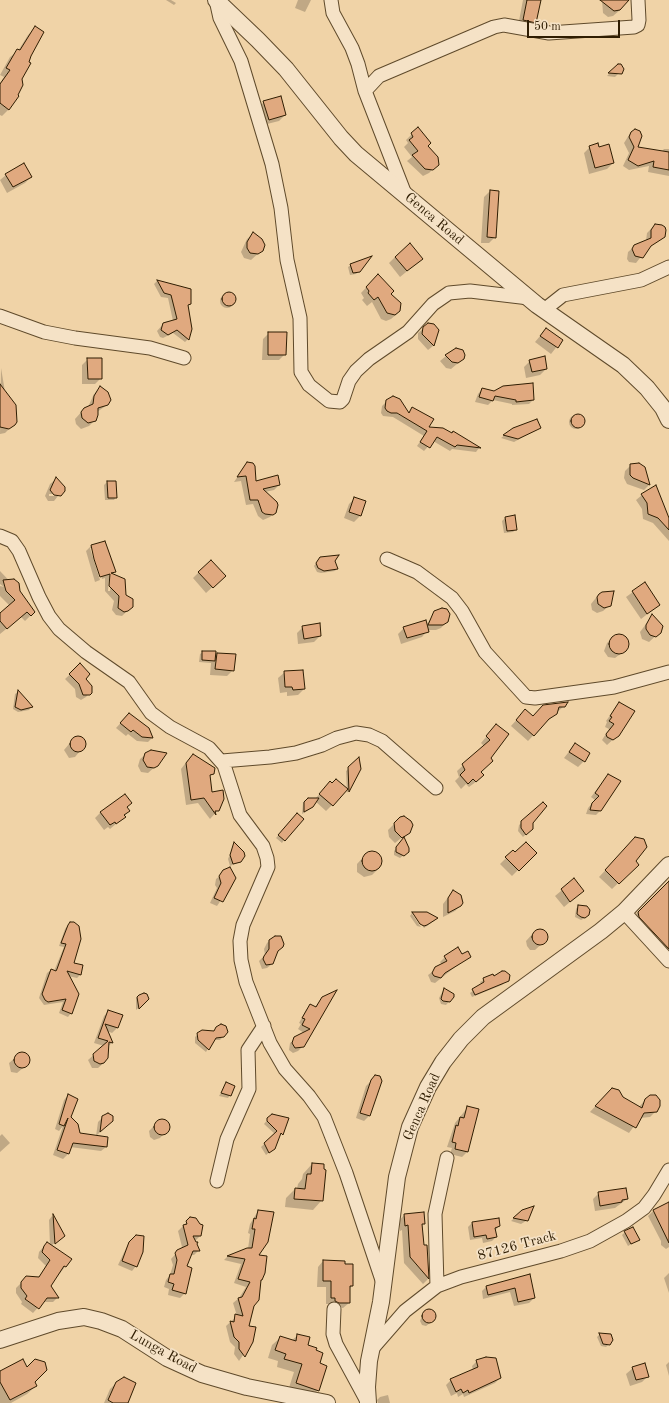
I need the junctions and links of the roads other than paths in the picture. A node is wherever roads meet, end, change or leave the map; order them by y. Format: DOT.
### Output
graph roads {
  1 [pos="216,0"];
  2 [pos="331,0"];
  3 [pos="638,0"];
  4 [pos="365,91"];
  5 [pos="405,194"];
  6 [pos="669,267"];
  7 [pos="529,298"];
  8 [pos="544,310"];
  9 [pos="0,316"];
  10 [pos="184,358"];
  11 [pos="669,420"];
  12 [pos="0,536"];
  13 [pos="387,559"];
  14 [pos="669,672"];
  15 [pos="222,761"];
  16 [pos="436,788"];
  17 [pos="669,865"];
  18 [pos="624,912"];
  19 [pos="669,961"];
  20 [pos="264,1026"];
  21 [pos="447,1158"];
  22 [pos="669,1170"];
  23 [pos="217,1181"];
  24 [pos="383,1283"];
  25 [pos="437,1286"];
  26 [pos="334,1309"];
  27 [pos="0,1340"];
  28 [pos="370,1350"];
  29 [pos="328,1403"];
  30 [pos="368,1403"];
  1 -- 5 [label="street, Genca Road"];
  1 -- 7 [label="street"];
  2 -- 4 [label="street"];
  3 -- 4 [label="street"];
  4 -- 5 [label="street"];
  5 -- 7 [label="street, Genca Road"];
  6 -- 8 [label="street"];
  7 -- 8 [label="street, Genca Road"];
  8 -- 11 [label="street, Genca Road"];
  9 -- 10 [label="street"];
  12 -- 15 [label="street"];
  13 -- 14 [label="street"];
  15 -- 16 [label="street"];
  15 -- 20 [label="street"];
  17 -- 18 [label="street, Genca Road"];
  18 -- 19 [label="street"];
  18 -- 24 [label="street, Genca Road"];
  20 -- 23 [label="street"];
  20 -- 24 [label="street"];
  21 -- 25 [label="street"];
  22 -- 25 [label="street, 87126 Track"];
  24 -- 28 [label="street, Genca Road"];
  25 -- 28 [label="street, 87126 Track"];
  26 -- 30 [label="street"];
  27 -- 29 [label="street, Lunga Road"];
  28 -- 30 [label="street, Genca Road"];
}
